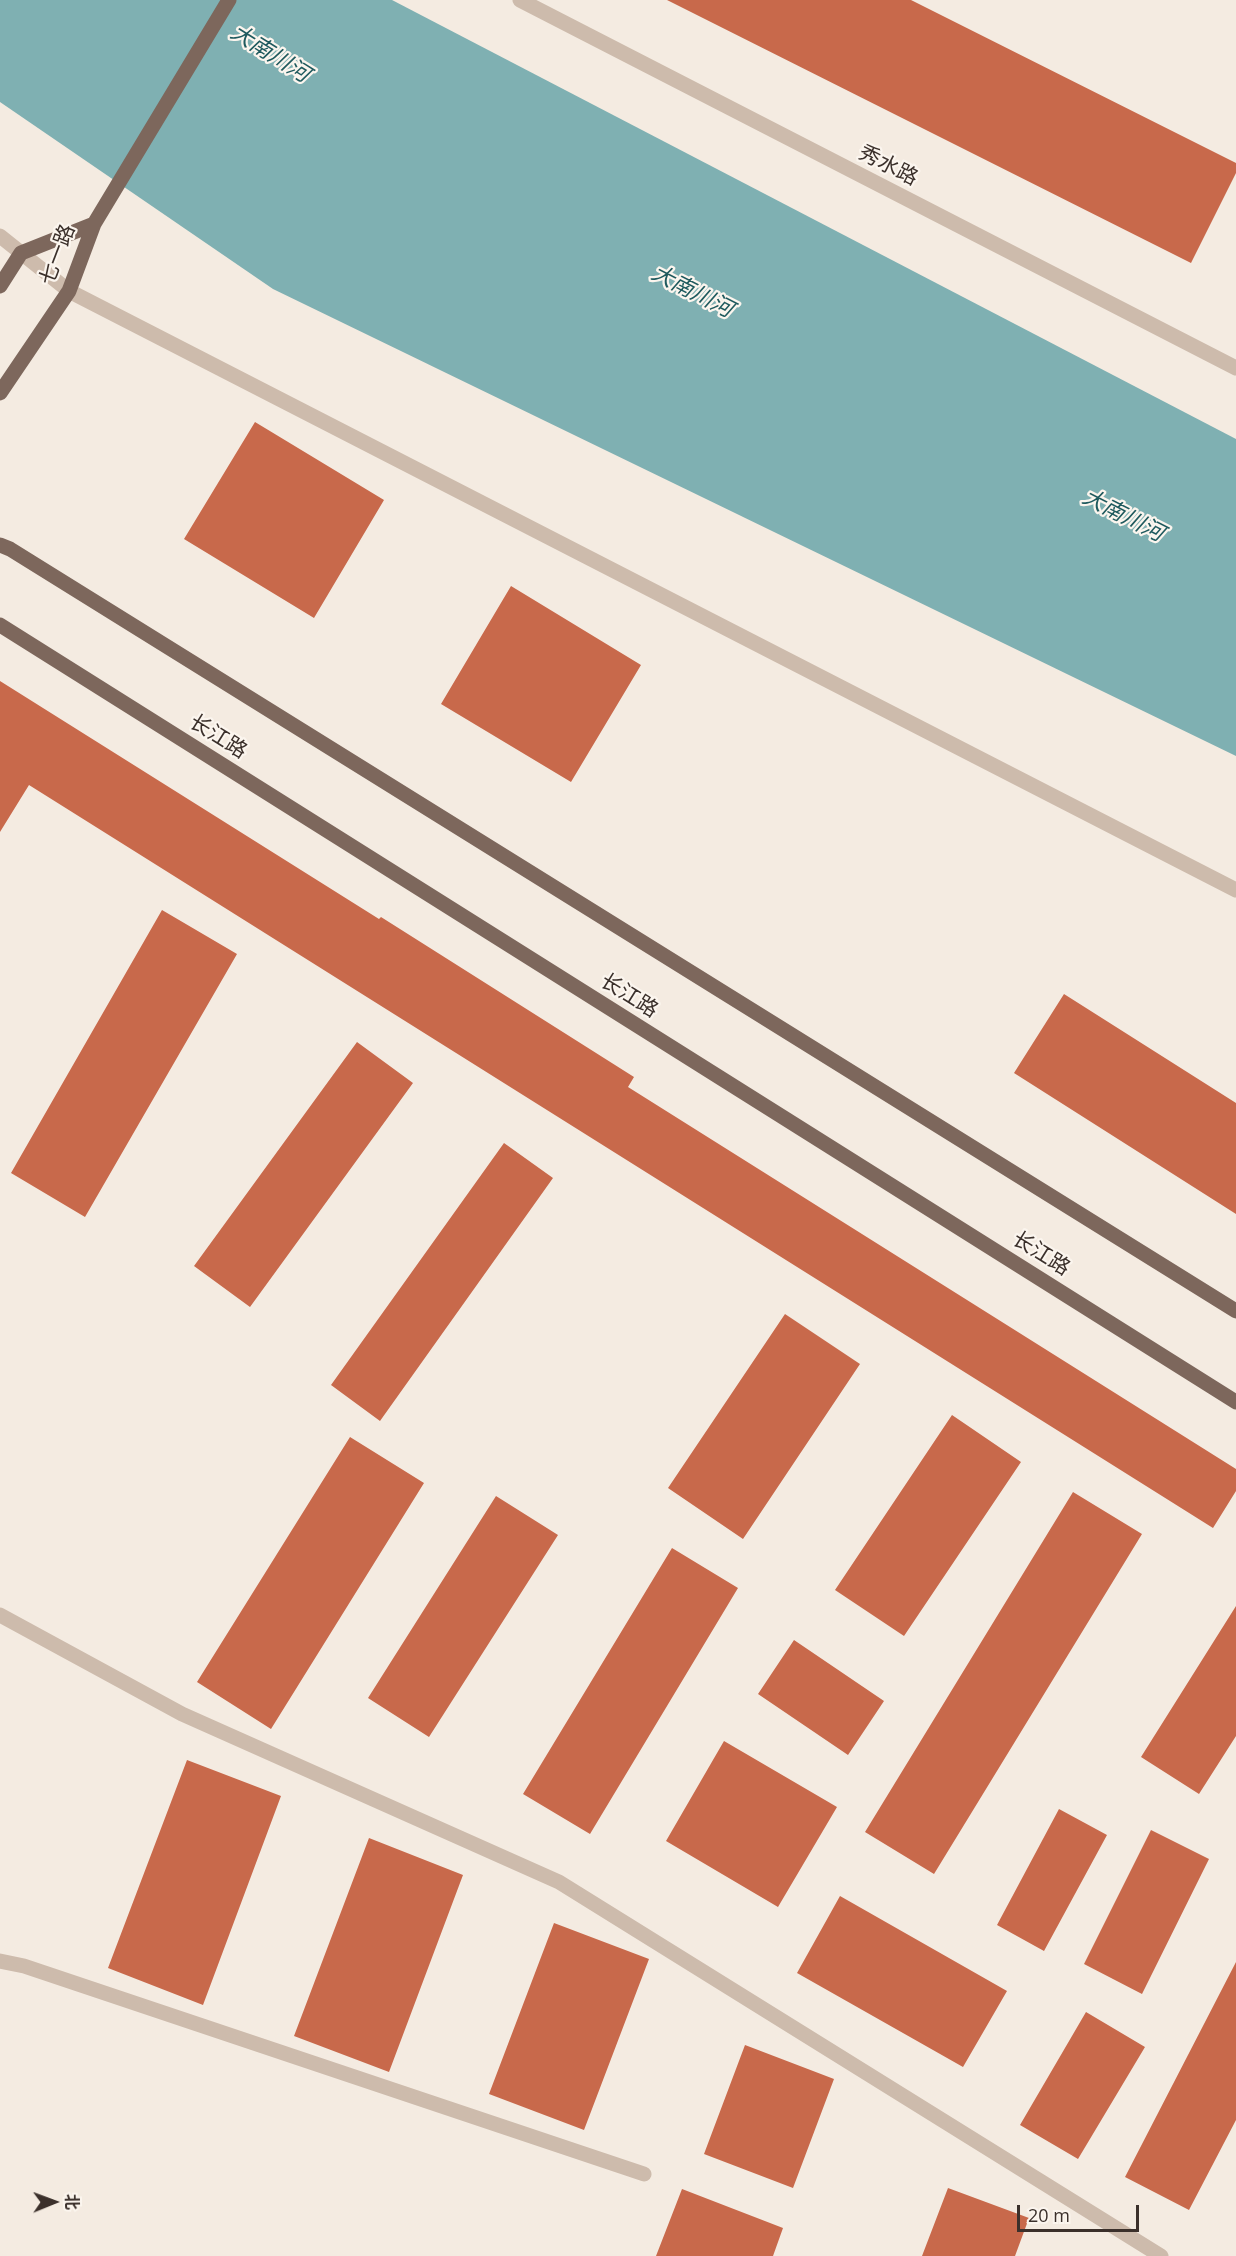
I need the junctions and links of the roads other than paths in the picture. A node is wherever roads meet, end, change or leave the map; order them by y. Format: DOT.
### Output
graph roads {
  1 [pos="230,0"];
  2 [pos="520,0"];
  3 [pos="94,224"];
  4 [pos="0,236"];
  5 [pos="21,253"];
  6 [pos="0,285"];
  7 [pos="69,291"];
  8 [pos="1236,369"];
  9 [pos="0,393"];
  10 [pos="0,545"];
  11 [pos="0,625"];
  12 [pos="1236,890"];
  13 [pos="1236,1311"];
  14 [pos="1236,1402"];
  15 [pos="0,1616"];
  16 [pos="0,1961"];
  17 [pos="644,2174"];
  18 [pos="1161,2256"];
  1 -- 3 [label="main road"];
  2 -- 8 [label="street, 秀水路"];
  3 -- 5 [label="main road, 七一路"];
  3 -- 7 [label="main road, 七一路"];
  4 -- 5 [label="street"];
  5 -- 6 [label="main road, 七一路"];
  5 -- 7 [label="street"];
  7 -- 9 [label="main road, 七一路"];
  7 -- 12 [label="street"];
  10 -- 13 [label="main road"];
  11 -- 14 [label="main road, 长江路"];
  15 -- 18 [label="street"];
  16 -- 17 [label="street"];
}
